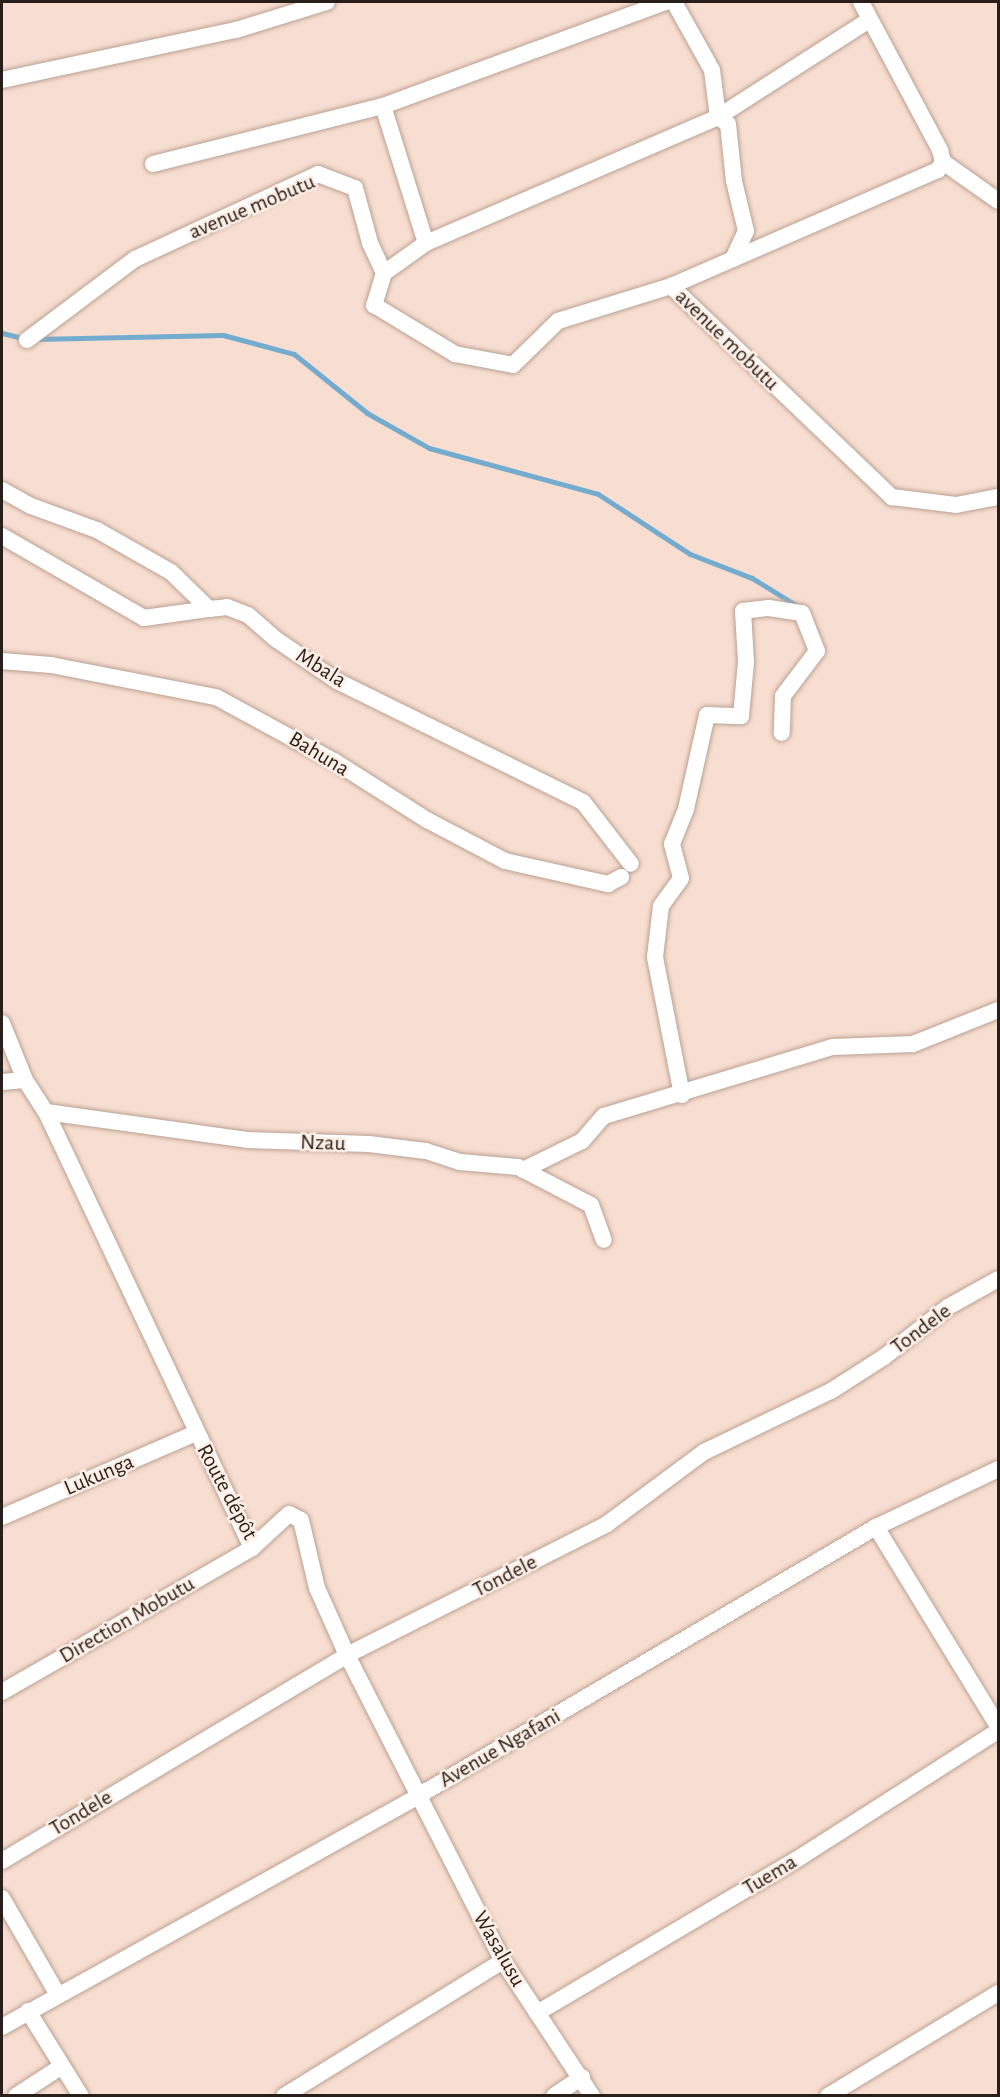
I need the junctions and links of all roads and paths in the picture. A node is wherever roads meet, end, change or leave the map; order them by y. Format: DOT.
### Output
graph roads {
  1 [pos="327,2"];
  2 [pos="665,2"];
  3 [pos="674,2"];
  4 [pos="861,2"];
  5 [pos="869,20"];
  6 [pos="2,80"];
  7 [pos="383,106"];
  8 [pos="718,117"];
  9 [pos="943,162"];
  10 [pos="153,164"];
  11 [pos="999,201"];
  12 [pos="426,243"];
  13 [pos="733,259"];
  14 [pos="384,273"];
  15 [pos="671,286"];
  16 [pos="27,340"];
  17 [pos="2,490"];
  18 [pos="999,497"];
  19 [pos="2,536"];
  20 [pos="209,609"];
  21 [pos="2,661"];
  22 [pos="782,733"];
  23 [pos="631,864"];
  24 [pos="621,877"];
  25 [pos="999,1011"];
  26 [pos="2,1023"];
  27 [pos="25,1080"];
  28 [pos="2,1082"];
  29 [pos="682,1095"];
  30 [pos="46,1112"];
  31 [pos="523,1170"];
  32 [pos="604,1240"];
  33 [pos="999,1278"];
  34 [pos="196,1433"];
  35 [pos="999,1469"];
  36 [pos="2,1517"];
  37 [pos="876,1527"];
  38 [pos="252,1548"];
  39 [pos="347,1655"];
  40 [pos="2,1692"];
  41 [pos="999,1726"];
  42 [pos="999,1731"];
  43 [pos="418,1796"];
  44 [pos="2,1860"];
  45 [pos="2,1898"];
  46 [pos="503,1961"];
  47 [pos="999,1993"];
  48 [pos="58,1995"];
  49 [pos="28,2011"];
  50 [pos="537,2013"];
  51 [pos="2,2027"];
  52 [pos="62,2066"];
  53 [pos="582,2077"];
  54 [pos="16,2096"];
  55 [pos="81,2096"];
  56 [pos="284,2096"];
  57 [pos="554,2096"];
  58 [pos="592,2096"];
  59 [pos="828,2096"];
  1 -- 6 [label="street"];
  2 -- 7 [label="street"];
  3 -- 8 [label="street"];
  4 -- 5 [label="street"];
  5 -- 8 [label="street"];
  5 -- 9 [label="street"];
  7 -- 10 [label="street"];
  7 -- 12 [label="street"];
  8 -- 12 [label="street"];
  8 -- 13 [label="street"];
  9 -- 11 [label="street"];
  9 -- 13 [label="street"];
  12 -- 14 [label="street"];
  13 -- 15 [label="street"];
  14 -- 15 [label="street, avenue mobutu"];
  14 -- 16 [label="street, avenue mobutu"];
  15 -- 18 [label="street, avenue mobutu"];
  17 -- 20 [label="street"];
  19 -- 20 [label="street, Mbala"];
  20 -- 23 [label="street, Mbala"];
  21 -- 24 [label="street, Bahuna"];
  22 -- 29 [label="street"];
  25 -- 29 [label="street"];
  26 -- 27 [label="street"];
  27 -- 28 [label="street"];
  27 -- 30 [label="street"];
  29 -- 31 [label="street"];
  30 -- 31 [label="street, Nzau"];
  30 -- 34 [label="street, Route dépôt"];
  31 -- 32 [label="street, Nzau"];
  33 -- 39 [label="street, Tondele"];
  34 -- 36 [label="street, Lukunga"];
  34 -- 38 [label="street, Route dépôt"];
  35 -- 37 [label="street, Avenue Ngafani"];
  37 -- 41 [label="street"];
  37 -- 43 [label="street, Avenue Ngafani"];
  38 -- 39 [label="street, Route dépôt"];
  38 -- 40 [label="street, Direction Mobutu"];
  39 -- 43 [label="street, Route dépôt"];
  39 -- 44 [label="street, Tondele"];
  42 -- 50 [label="street, Tuema"];
  43 -- 46 [label="street, Wasalusu"];
  43 -- 48 [label="street, Avenue Ngafani"];
  45 -- 48 [label="street"];
  46 -- 50 [label="street, Wasalusu"];
  46 -- 56 [label="street"];
  47 -- 59 [label="street"];
  48 -- 49 [label="street, Avenue Ngafani"];
  49 -- 51 [label="street, Avenue Ngafani"];
  49 -- 52 [label="street"];
  50 -- 53 [label="street, Wasalusu"];
  52 -- 54 [label="street"];
  52 -- 55 [label="street"];
  53 -- 57 [label="street"];
  53 -- 58 [label="street, Wasalusu"];
}
